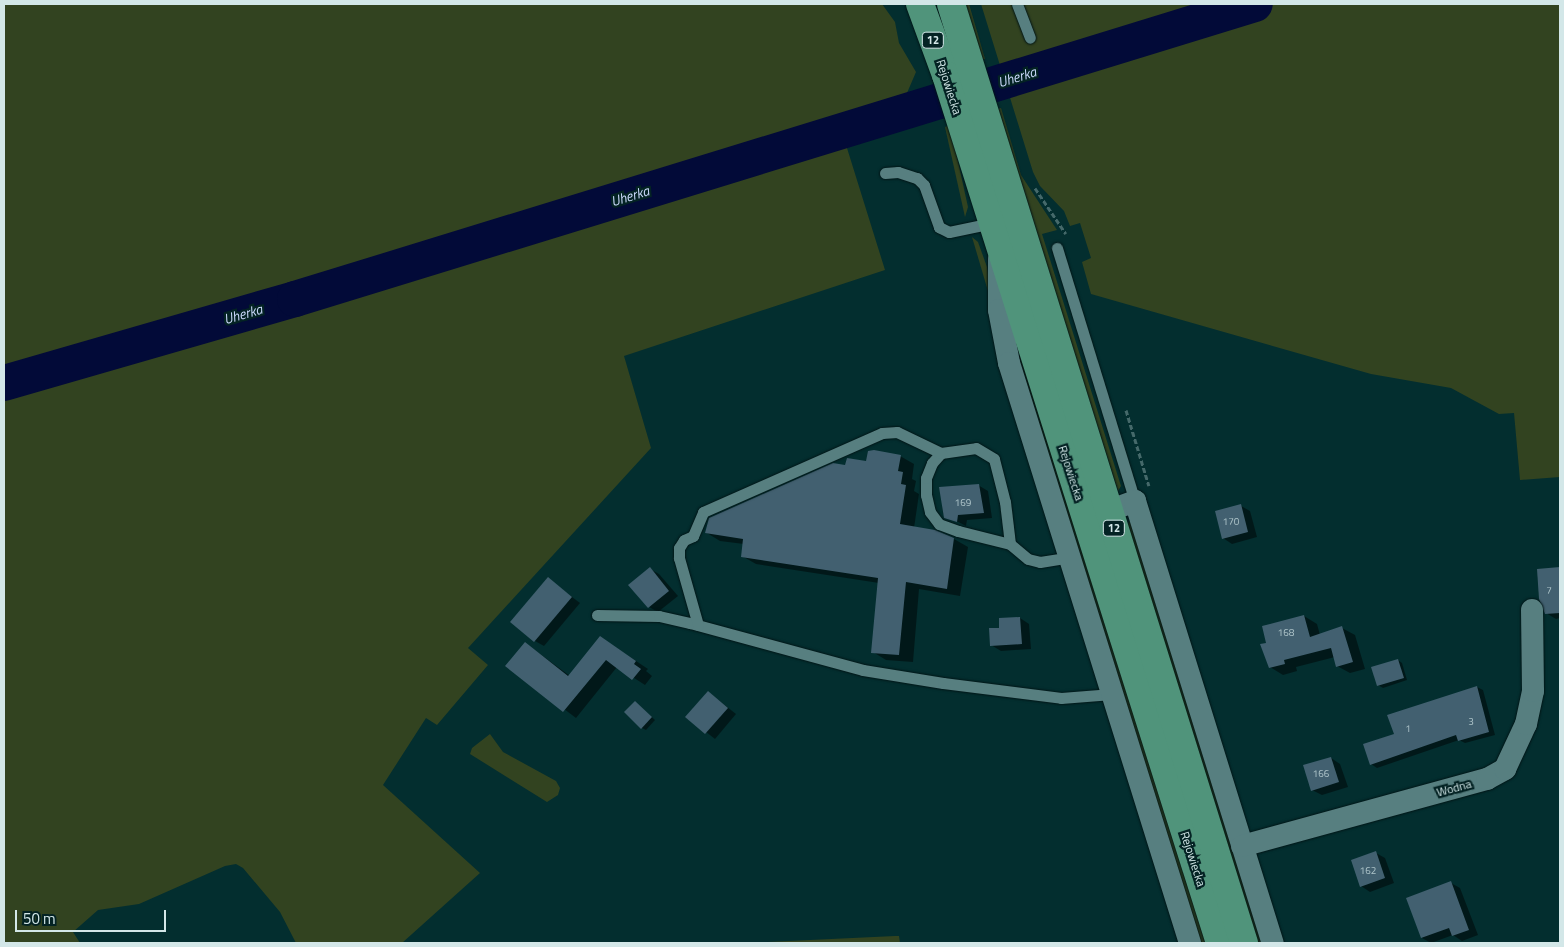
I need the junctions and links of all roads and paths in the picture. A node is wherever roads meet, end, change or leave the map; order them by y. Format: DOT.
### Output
graph roads {
  1 [pos="920,4"];
  2 [pos="951,4"];
  3 [pos="1017,4"];
  4 [pos="1030,38"];
  5 [pos="958,70"];
  6 [pos="973,117"];
  7 [pos="884,173"];
  8 [pos="996,234"];
  9 [pos="1057,248"];
  10 [pos="940,453"];
  11 [pos="1136,501"];
  12 [pos="1108,511"];
  13 [pos="1010,544"];
  14 [pos="1070,557"];
  15 [pos="1532,610"];
  16 [pos="597,615"];
  17 [pos="698,624"];
  18 [pos="1112,694"];
  19 [pos="1242,846"];
  20 [pos="1190,943"];
  21 [pos="1220,943"];
  22 [pos="1244,943"];
  23 [pos="1273,943"];
  1 -- 5 [label="highway, Rejowiecka / 12"];
  2 -- 5 [label="highway, Rejowiecka / 12"];
  3 -- 4 [label="lane"];
  5 -- 6 [label="highway, Rejowiecka / 12"];
  6 -- 8 [label="highway, Rejowiecka / 12"];
  6 -- 12 [label="highway, Rejowiecka / 12"];
  7 -- 8 [label="lane"];
  8 -- 14 [label="street"];
  8 -- 21 [label="highway, Rejowiecka / 12"];
  9 -- 11 [label="lane"];
  10 -- 13 [label="lane"];
  10 -- 13 [label="lane"];
  10 -- 17 [label="lane"];
  11 -- 12 [label="street"];
  11 -- 19 [label="street"];
  12 -- 22 [label="highway, Rejowiecka / 12"];
  13 -- 14 [label="lane"];
  14 -- 18 [label="street"];
  15 -- 19 [label="street, Wodna"];
  16 -- 17 [label="lane"];
  17 -- 18 [label="lane"];
  18 -- 20 [label="street"];
  19 -- 23 [label="street"];
}
